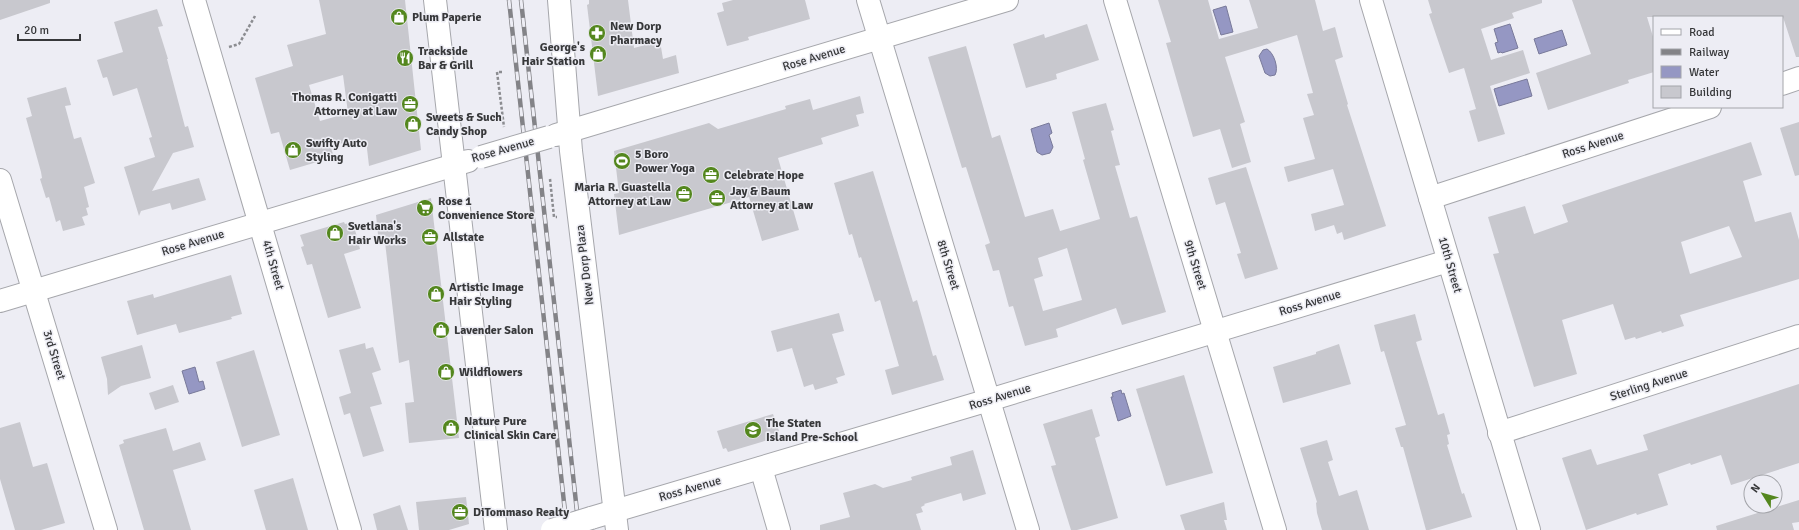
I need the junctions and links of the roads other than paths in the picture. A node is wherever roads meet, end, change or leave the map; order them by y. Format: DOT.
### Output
graph roads {
  1 [pos="194,0"];
  2 [pos="435,0"];
  3 [pos="559,0"];
  4 [pos="868,0"];
  5 [pos="1007,0"];
  6 [pos="1115,0"];
  7 [pos="1371,0"];
  8 [pos="880,38"];
  9 [pos="1799,78"];
  10 [pos="1783,84"];
  11 [pos="1707,108"];
  12 [pos="559,134"];
  13 [pos="455,165"];
  14 [pos="0,180"];
  15 [pos="1430,198"];
  16 [pos="260,223"];
  17 [pos="1448,261"];
  18 [pos="34,291"];
  19 [pos="0,301"];
  20 [pos="1215,332"];
  21 [pos="1799,336"];
  22 [pos="989,400"];
  23 [pos="1500,434"];
  24 [pos="761,468"];
  25 [pos="616,521"];
  26 [pos="106,530"];
  27 [pos="350,530"];
  28 [pos="496,530"];
  29 [pos="552,530"];
  30 [pos="779,530"];
  31 [pos="1028,530"];
  32 [pos="1275,530"];
  33 [pos="1529,530"];
  1 -- 16 [label="street, 4th Street"];
  2 -- 13 [label="street"];
  3 -- 12 [label="street, New Dorp Plaza"];
  4 -- 8 [label="street, 8th Street"];
  5 -- 8 [label="street, Rose Avenue"];
  6 -- 20 [label="street, 9th Street"];
  7 -- 15 [label="street, 10th Street"];
  8 -- 12 [label="street, Rose Avenue"];
  8 -- 22 [label="street, 8th Street"];
  9 -- 10 [label="street"];
  11 -- 15 [label="street, Ross Avenue"];
  12 -- 13 [label="street, Rose Avenue, bridge"];
  12 -- 25 [label="street, New Dorp Plaza"];
  13 -- 16 [label="street, Rose Avenue"];
  13 -- 28 [label="street"];
  14 -- 18 [label="street, 3rd Street"];
  15 -- 17 [label="street, 10th Street"];
  16 -- 18 [label="street, Rose Avenue"];
  16 -- 27 [label="street, 4th Street"];
  17 -- 20 [label="street, Ross Avenue"];
  17 -- 23 [label="street, 10th Street"];
  18 -- 19 [label="street, Rose Avenue"];
  18 -- 26 [label="street, 3rd Street"];
  20 -- 22 [label="street, Ross Avenue"];
  20 -- 32 [label="street, 9th Street"];
  21 -- 23 [label="street, Sterling Avenue"];
  22 -- 24 [label="street, Ross Avenue"];
  22 -- 31 [label="street, 8th Street"];
  23 -- 33 [label="street, 10th Street"];
  24 -- 25 [label="street, Ross Avenue"];
  24 -- 30 [label="street"];
  25 -- 29 [label="street, Ross Avenue, bridge"];
}
